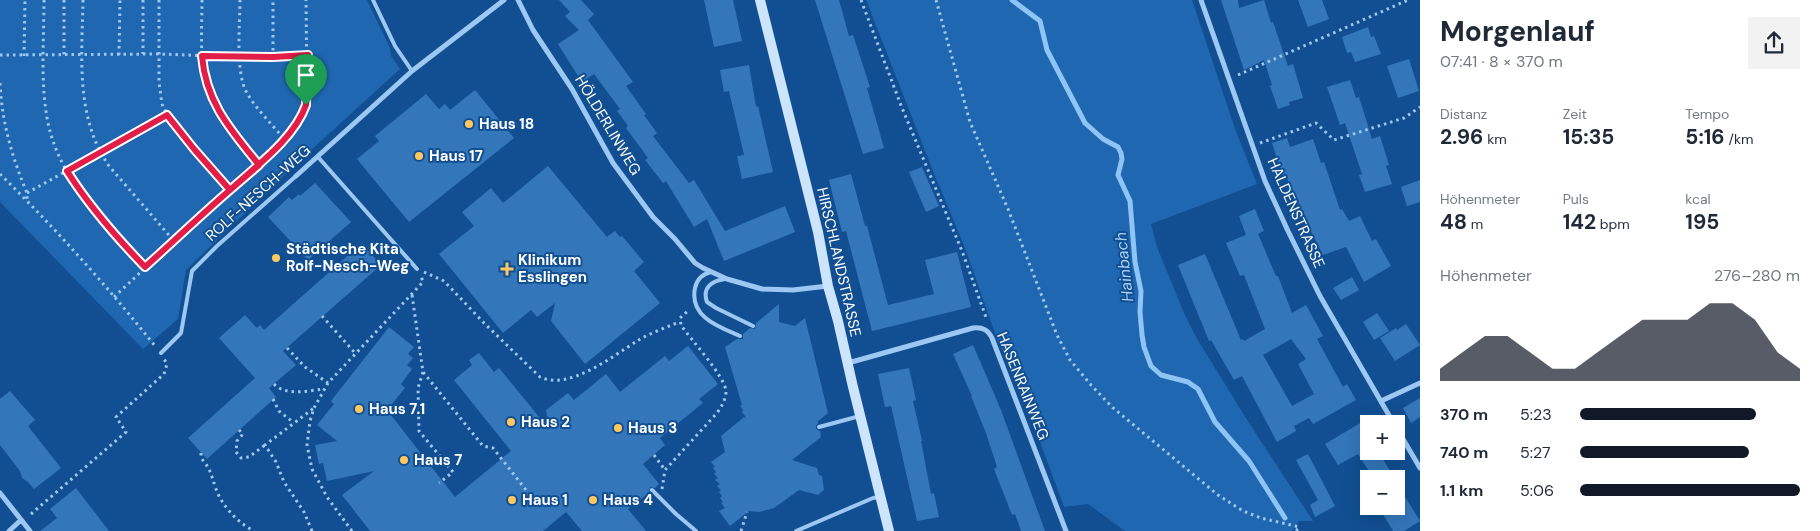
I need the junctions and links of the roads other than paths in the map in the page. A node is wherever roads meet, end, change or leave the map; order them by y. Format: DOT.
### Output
graph roads {
  1 [pos="373,0"];
  2 [pos="504,0"];
  3 [pos="518,0"];
  4 [pos="760,0"];
  5 [pos="1200,0"];
  6 [pos="412,71"];
  7 [pos="318,157"];
  8 [pos="296,176"];
  9 [pos="417,269"];
  10 [pos="711,272"];
  11 [pos="727,279"];
  12 [pos="828,286"];
  13 [pos="753,326"];
  14 [pos="740,336"];
  15 [pos="161,353"];
  16 [pos="847,363"];
  17 [pos="1420,383"];
  18 [pos="1381,401"];
  19 [pos="1389,415"];
  20 [pos="860,416"];
  21 [pos="819,427"];
  22 [pos="1405,442"];
  23 [pos="1420,468"];
  24 [pos="652,490"];
  25 [pos="0,493"];
  26 [pos="880,497"];
  27 [pos="21,520"];
  28 [pos="8,531"];
  29 [pos="30,531"];
  30 [pos="696,531"];
  31 [pos="796,531"];
  32 [pos="889,531"];
  33 [pos="1066,531"];
  1 -- 6 [label="lane"];
  2 -- 6 [label="street, ROLF-NESCH-WEG"];
  3 -- 10 [label="street, HÖLDERLINWEG"];
  4 -- 12 [label="street, HIRSCHLANDSTRASSE"];
  5 -- 18 [label="street, HALDENSTRASSE"];
  6 -- 7 [label="street, ROLF-NESCH-WEG"];
  7 -- 8 [label="street, ROLF-NESCH-WEG"];
  7 -- 9 [label="lane"];
  8 -- 15 [label="lane, ROLF-NESCH-WEG"];
  10 -- 11 [label="street, HÖLDERLINWEG"];
  10 -- 14 [label="lane"];
  11 -- 12 [label="street, HÖLDERLINWEG"];
  11 -- 13 [label="lane"];
  12 -- 16 [label="street, HIRSCHLANDSTRASSE"];
  16 -- 20 [label="street, HIRSCHLANDSTRASSE"];
  16 -- 33 [label="street, HASENRAINWEG"];
  17 -- 18 [label="street"];
  18 -- 19 [label="street, HALDENSTRASSE"];
  20 -- 21 [label="lane"];
  20 -- 26 [label="street, HIRSCHLANDSTRASSE"];
  22 -- 23 [label="street"];
  24 -- 30 [label="lane"];
  25 -- 27 [label="street"];
  26 -- 31 [label="lane"];
  26 -- 32 [label="street, HIRSCHLANDSTRASSE"];
  27 -- 28 [label="street"];
  27 -- 29 [label="street"];
}
